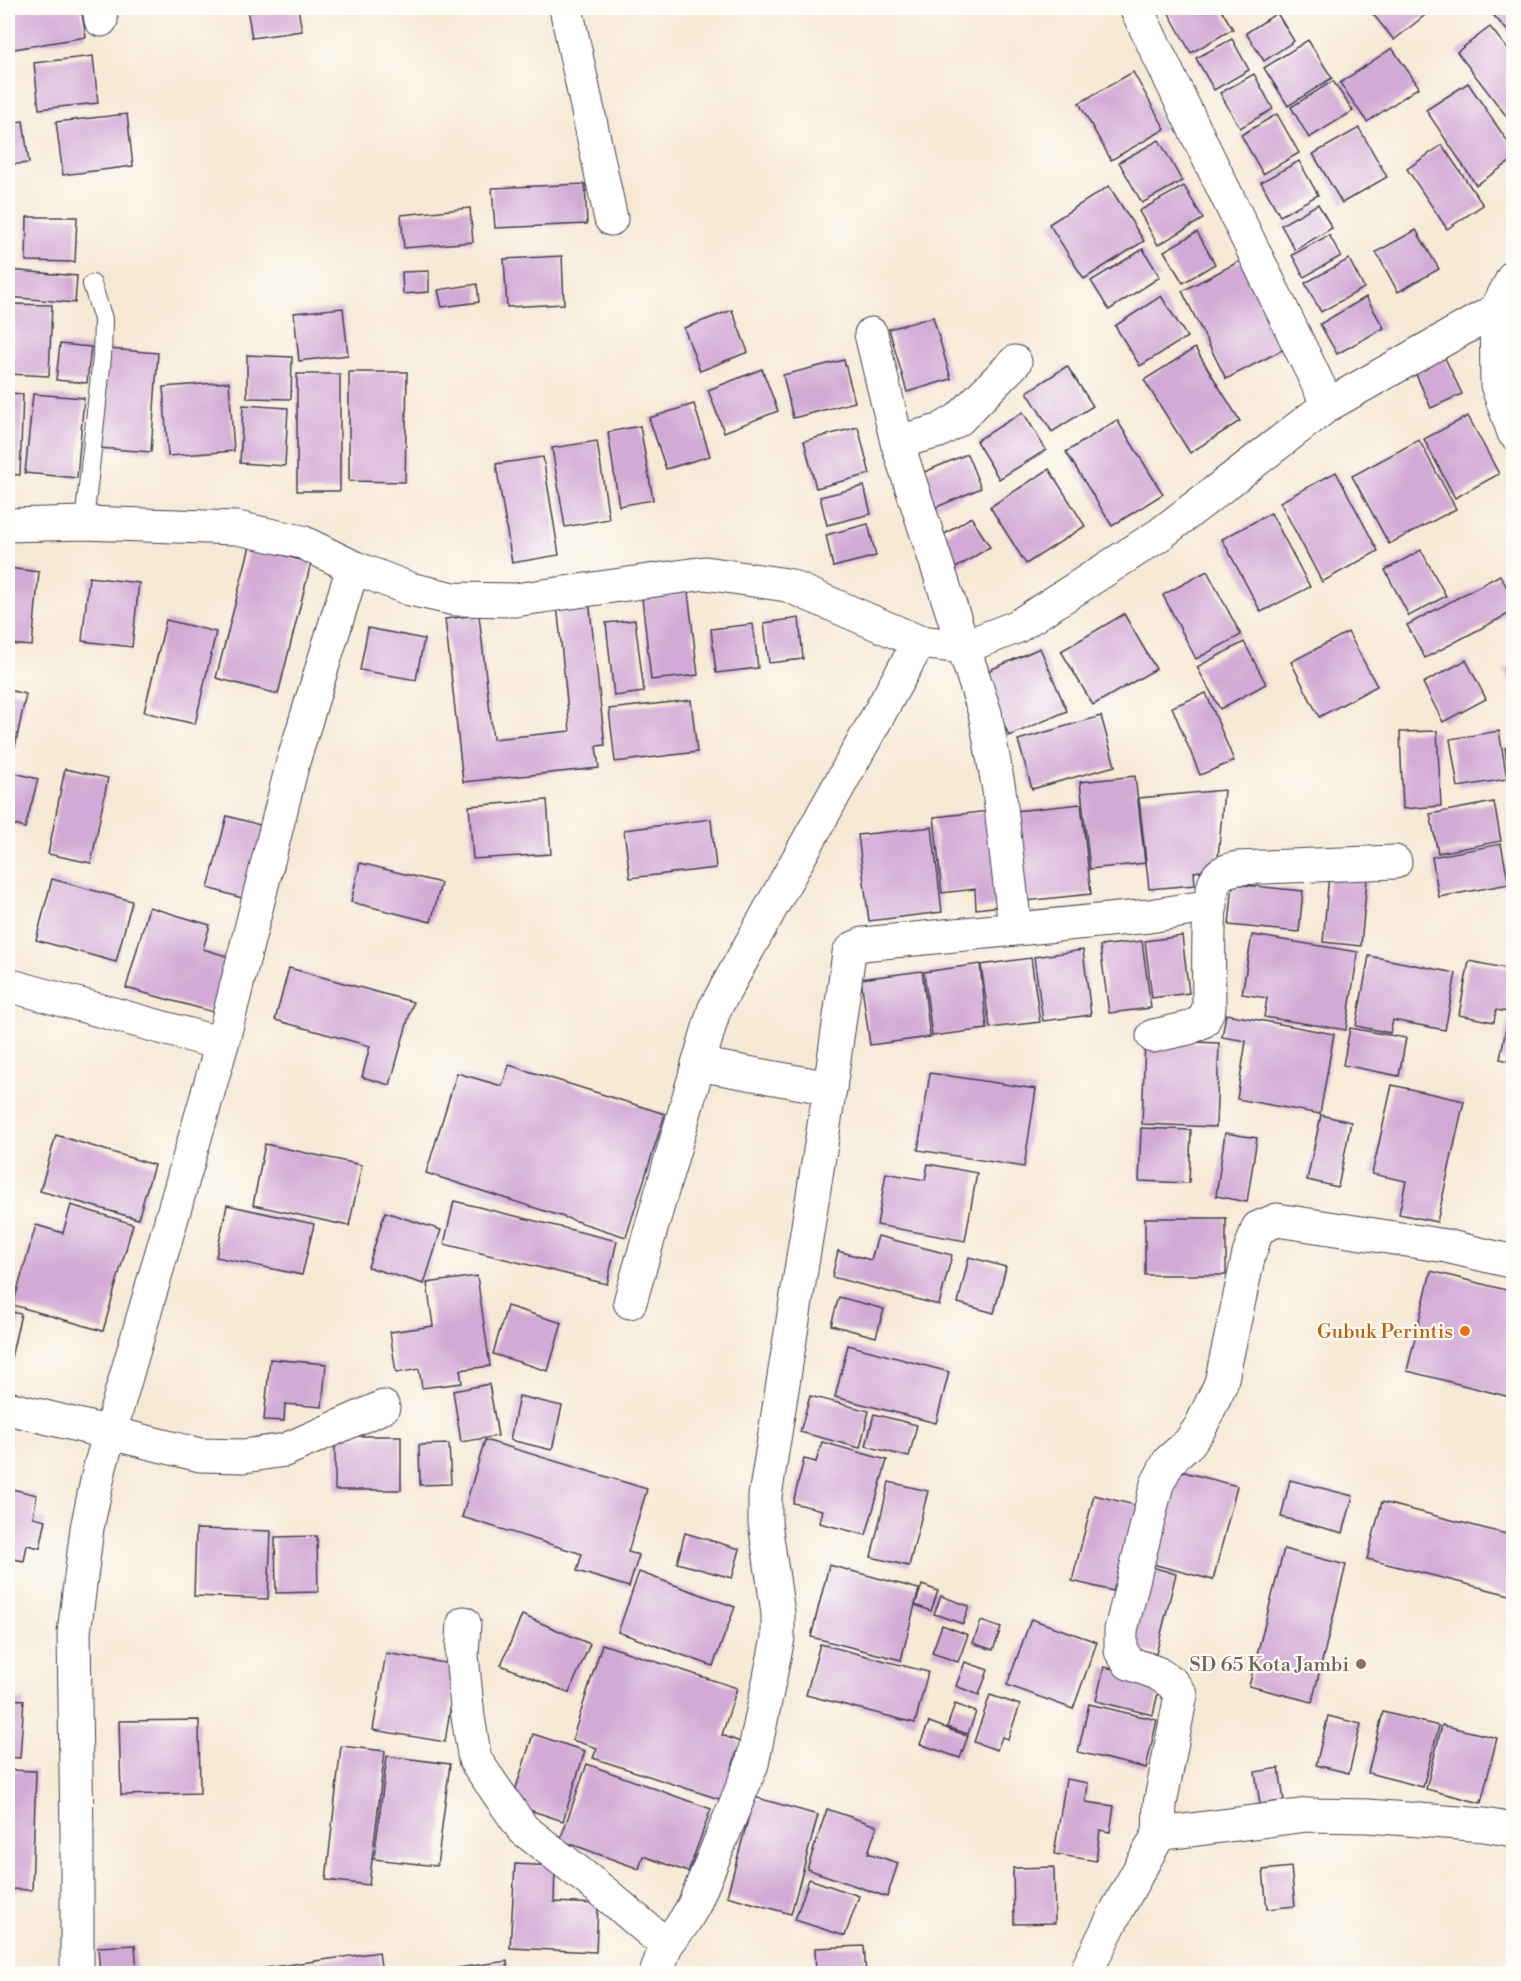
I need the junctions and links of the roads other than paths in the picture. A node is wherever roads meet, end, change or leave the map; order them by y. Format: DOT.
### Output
graph roads {
  1 [pos="566,8"];
  2 [pos="1136,8"];
  3 [pos="611,219"];
  4 [pos="1514,276"];
  5 [pos="92,284"];
  6 [pos="1496,310"];
  7 [pos="871,334"];
  8 [pos="1015,362"];
  9 [pos="1328,405"];
  10 [pos="1514,433"];
  11 [pos="897,442"];
  12 [pos="84,523"];
  13 [pos="8,525"];
  14 [pos="353,567"];
  15 [pos="919,642"];
  16 [pos="964,647"];
  17 [pos="1395,862"];
  18 [pos="1211,906"];
  19 [pos="1015,928"];
  20 [pos="8,985"];
  21 [pos="1153,1036"];
  22 [pos="222,1044"];
  23 [pos="698,1064"];
  24 [pos="830,1088"];
  25 [pos="1514,1262"];
  26 [pos="630,1302"];
  27 [pos="383,1407"];
  28 [pos="8,1408"];
  29 [pos="110,1434"];
  30 [pos="464,1623"];
  31 [pos="1514,1830"];
  32 [pos="1159,1834"];
  33 [pos="661,1960"];
  34 [pos="77,1974"];
  35 [pos="1085,1974"];
  1 -- 3 [label="street"];
  2 -- 9 [label="street"];
  4 -- 6 [label="street"];
  5 -- 12 [label="lane"];
  6 -- 9 [label="street"];
  6 -- 10 [label="street"];
  7 -- 11 [label="street"];
  8 -- 11 [label="street"];
  9 -- 16 [label="street"];
  11 -- 16 [label="street"];
  12 -- 13 [label="street"];
  12 -- 14 [label="street"];
  14 -- 15 [label="street"];
  14 -- 22 [label="street"];
  15 -- 16 [label="street"];
  15 -- 23 [label="street"];
  16 -- 19 [label="street"];
  17 -- 18 [label="street"];
  18 -- 19 [label="street"];
  18 -- 21 [label="street"];
  19 -- 24 [label="street"];
  20 -- 22 [label="street"];
  22 -- 29 [label="street"];
  23 -- 24 [label="street"];
  23 -- 26 [label="street"];
  24 -- 33 [label="street"];
  25 -- 32 [label="street"];
  27 -- 29 [label="street"];
  28 -- 29 [label="street"];
  29 -- 34 [label="street"];
  30 -- 33 [label="street"];
  31 -- 32 [label="street"];
  32 -- 35 [label="street"];
}
